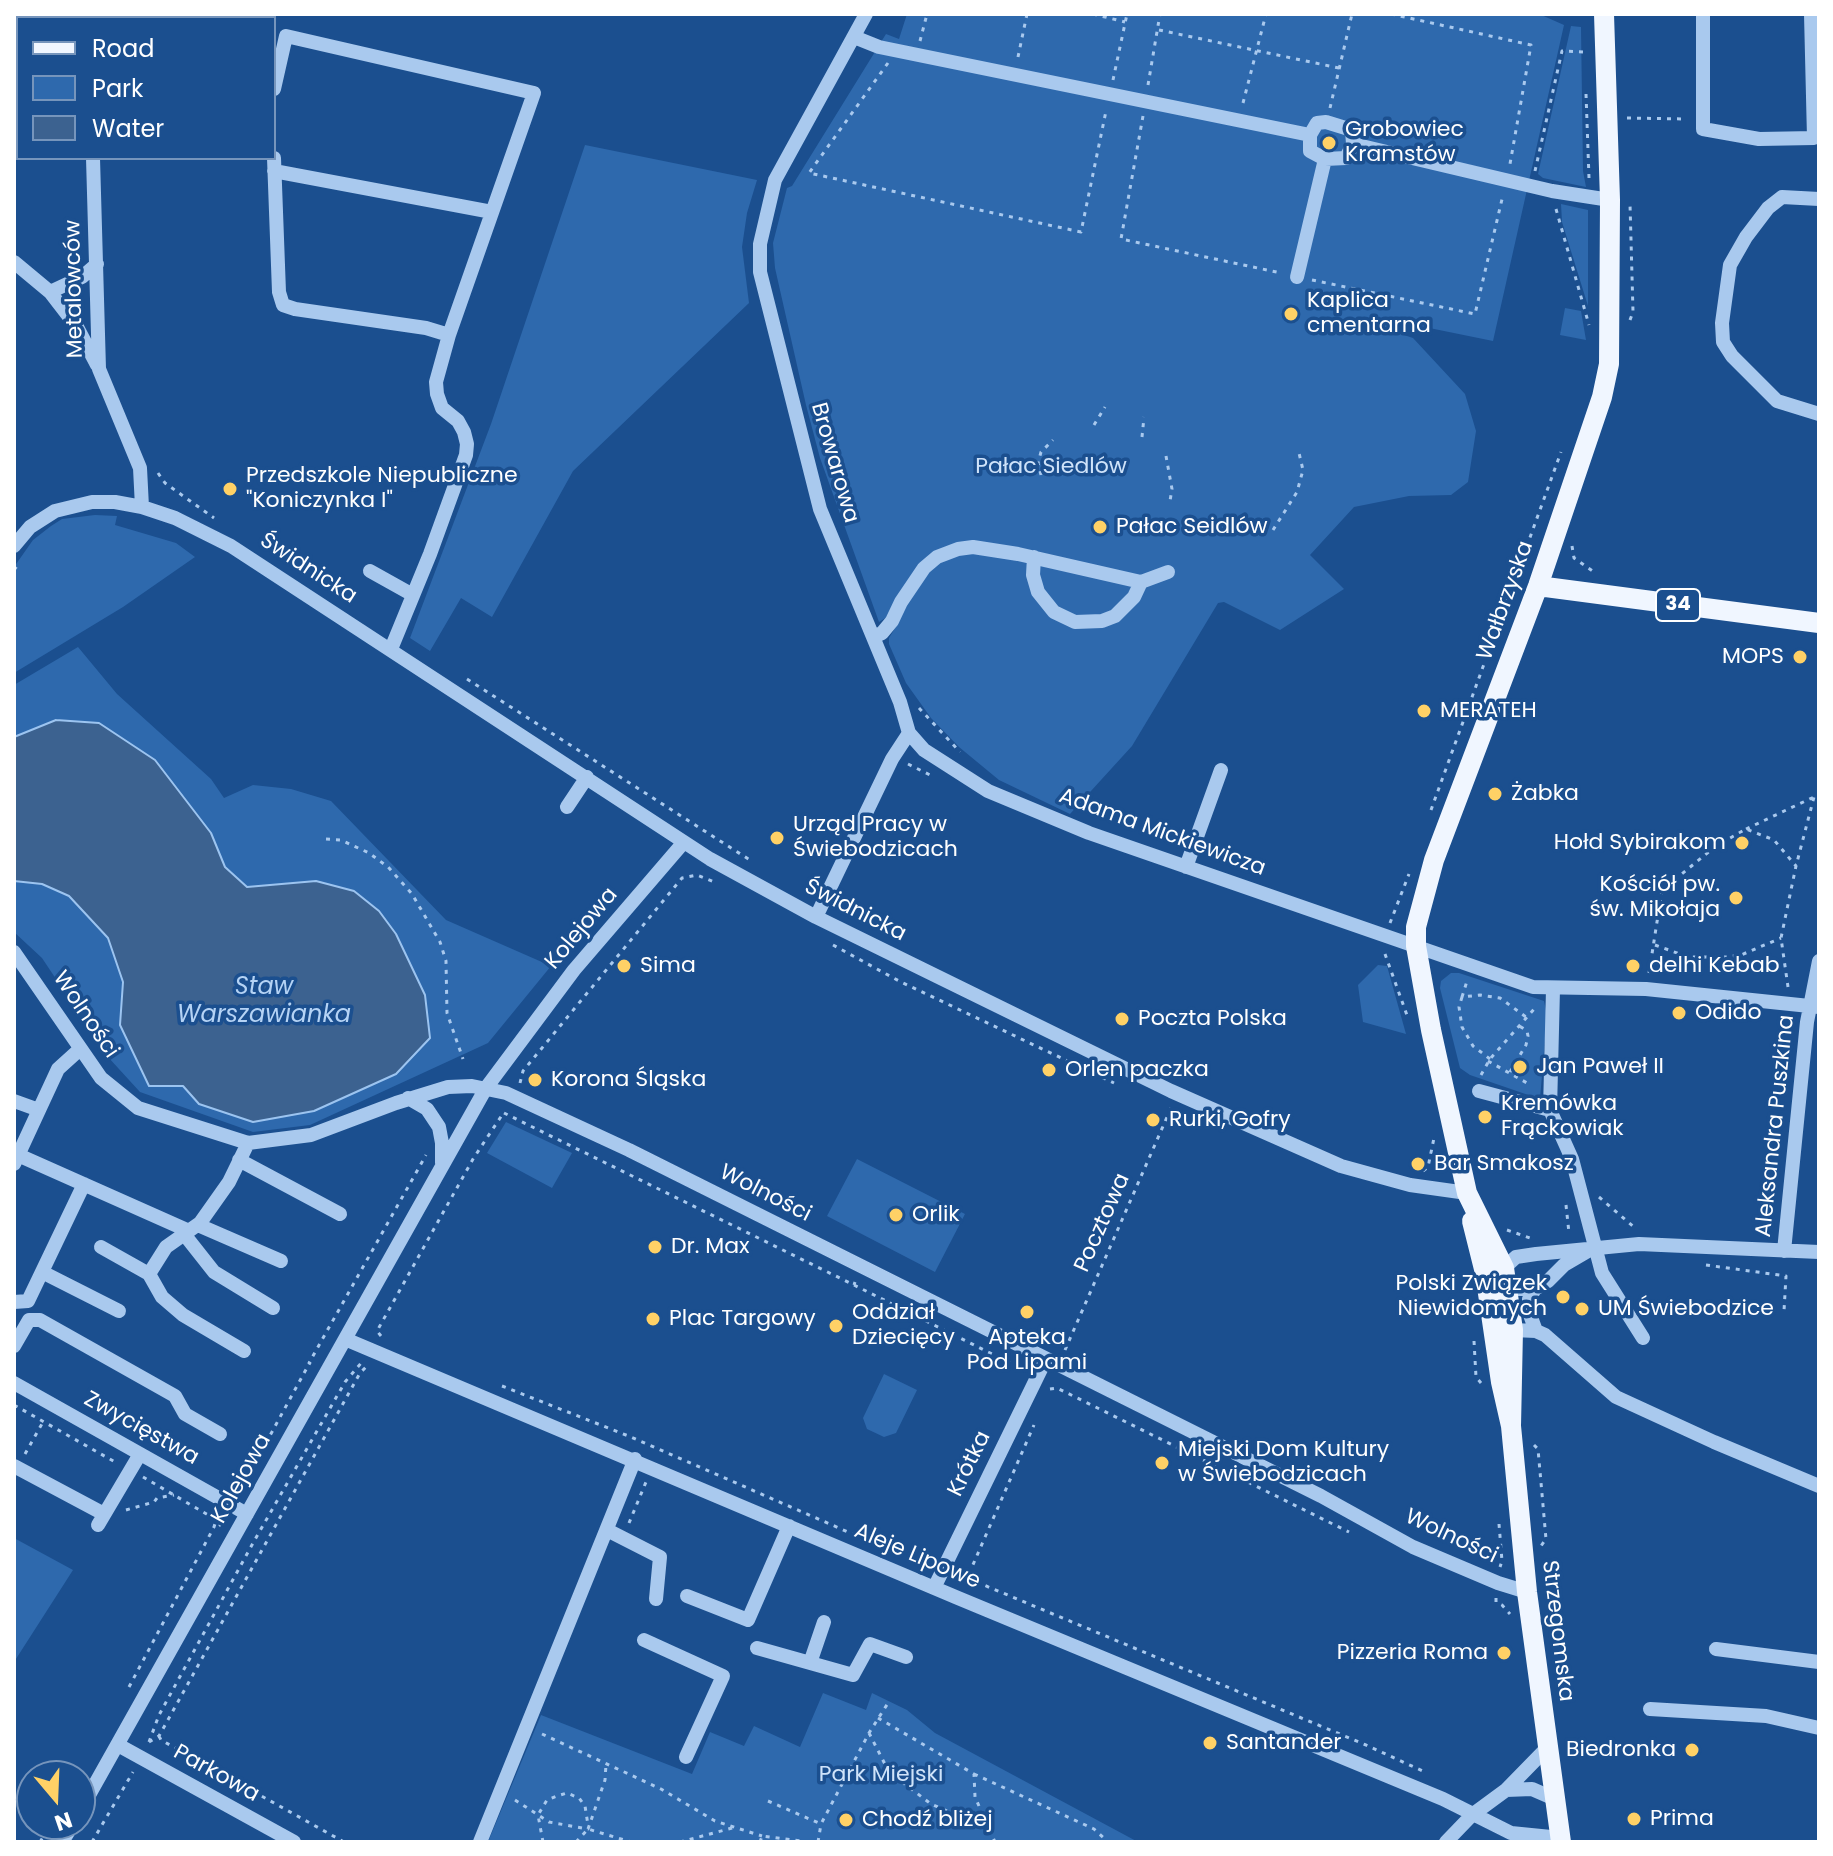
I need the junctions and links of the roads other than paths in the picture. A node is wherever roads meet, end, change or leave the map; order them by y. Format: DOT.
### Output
graph roads {
  1 [pos="866,14"];
  2 [pos="1604,14"];
  3 [pos="1703,14"];
  4 [pos="1811,14"];
  5 [pos="854,37"];
  6 [pos="276,80"];
  7 [pos="1310,135"];
  8 [pos="1353,144"];
  9 [pos="1325,159"];
  10 [pos="93,160"];
  11 [pos="274,164"];
  12 [pos="1609,198"];
  13 [pos="1819,199"];
  14 [pos="492,212"];
  15 [pos="14,262"];
  16 [pos="97,264"];
  17 [pos="1297,277"];
  18 [pos="50,292"];
  19 [pos="449,335"];
  20 [pos="99,369"];
  21 [pos="1819,414"];
  22 [pos="142,507"];
  23 [pos="18,553"];
  24 [pos="1034,557"];
  25 [pos="370,571"];
  26 [pos="1168,572"];
  27 [pos="1141,582"];
  28 [pos="1538,586"];
  29 [pos="413,595"];
  30 [pos="1819,623"];
  31 [pos="873,637"];
  32 [pos="391,649"];
  33 [pos="909,733"];
  34 [pos="1221,770"];
  35 [pos="587,777"];
  36 [pos="567,807"];
  37 [pos="684,842"];
  38 [pos="1186,867"];
  39 [pos="816,917"];
  40 [pos="1416,946"];
  41 [pos="14,952"];
  42 [pos="1819,961"];
  43 [pos="1553,989"];
  44 [pos="1815,1007"];
  45 [pos="79,1050"];
  46 [pos="486,1088"];
  47 [pos="1479,1091"];
  48 [pos="408,1098"];
  49 [pos="14,1101"];
  50 [pos="39,1110"];
  51 [pos="1550,1110"];
  52 [pos="248,1143"];
  53 [pos="16,1160"];
  54 [pos="239,1160"];
  55 [pos="441,1168"];
  56 [pos="84,1184"];
  57 [pos="1468,1197"];
  58 [pos="340,1214"];
  59 [pos="190,1230"];
  60 [pos="101,1247"];
  61 [pos="1595,1247"];
  62 [pos="1784,1251"];
  63 [pos="1819,1252"];
  64 [pos="281,1261"];
  65 [pos="42,1272"];
  66 [pos="149,1274"];
  67 [pos="1498,1274"];
  68 [pos="1535,1289"];
  69 [pos="14,1302"];
  70 [pos="273,1308"];
  71 [pos="119,1311"];
  72 [pos="1513,1330"];
  73 [pos="1536,1331"];
  74 [pos="1643,1338"];
  75 [pos="345,1339"];
  76 [pos="14,1346"];
  77 [pos="1496,1350"];
  78 [pos="244,1351"];
  79 [pos="1046,1359"];
  80 [pos="14,1383"];
  81 [pos="1511,1426"];
  82 [pos="220,1434"];
  83 [pos="140,1454"];
  84 [pos="635,1459"];
  85 [pos="16,1467"];
  86 [pos="1819,1486"];
  87 [pos="247,1514"];
  88 [pos="789,1526"];
  89 [pos="607,1530"];
  90 [pos="934,1588"];
  91 [pos="1527,1592"];
  92 [pos="687,1596"];
  93 [pos="656,1599"];
  94 [pos="824,1622"];
  95 [pos="644,1640"];
  96 [pos="757,1648"];
  97 [pos="1716,1649"];
  98 [pos="906,1657"];
  99 [pos="1819,1662"];
  100 [pos="810,1663"];
  101 [pos="1650,1709"];
  102 [pos="1819,1728"];
  103 [pos="118,1745"];
  104 [pos="1548,1747"];
  105 [pos="686,1757"];
  106 [pos="96,1783"];
  107 [pos="1506,1790"];
  108 [pos="1555,1799"];
  109 [pos="1472,1815"];
  110 [pos="1561,1840"];
  111 [pos="294,1842"];
  112 [pos="480,1842"];
  113 [pos="1446,1842"];
  1 -- 5 [label="street, Browarowa"];
  2 -- 12 [label="main road, Wałbrzyska"];
  3 -- 4 [label="street"];
  5 -- 7 [label="street"];
  5 -- 31 [label="street, Browarowa"];
  6 -- 14 [label="street"];
  7 -- 8 [label="street"];
  7 -- 9 [label="street"];
  8 -- 9 [label="street"];
  8 -- 12 [label="street"];
  9 -- 17 [label="street"];
  10 -- 16 [label="street, Metalowców"];
  11 -- 14 [label="street"];
  11 -- 19 [label="street"];
  12 -- 28 [label="main road, Wałbrzyska"];
  13 -- 21 [label="street"];
  14 -- 19 [label="street"];
  15 -- 18 [label="street"];
  16 -- 18 [label="street"];
  16 -- 20 [label="street, Metalowców"];
  18 -- 20 [label="street"];
  19 -- 29 [label="street"];
  20 -- 22 [label="street, Metalowców"];
  22 -- 23 [label="street, Świdnicka"];
  22 -- 32 [label="street, Świdnicka"];
  24 -- 27 [label="street"];
  24 -- 27 [label="street"];
  24 -- 31 [label="street"];
  25 -- 29 [label="street"];
  26 -- 27 [label="street"];
  28 -- 30 [label="main road, 34"];
  28 -- 40 [label="main road, Wałbrzyska"];
  29 -- 32 [label="street"];
  31 -- 33 [label="street, Browarowa"];
  32 -- 35 [label="street, Świdnicka"];
  33 -- 38 [label="street, Adama Mickiewicza"];
  33 -- 39 [label="street"];
  34 -- 38 [label="street"];
  35 -- 36 [label="street"];
  35 -- 37 [label="street, Świdnicka"];
  37 -- 39 [label="street, Świdnicka"];
  37 -- 46 [label="street, Kolejowa"];
  38 -- 40 [label="street, Adama Mickiewicza"];
  39 -- 57 [label="street, Świdnicka"];
  40 -- 43 [label="street, Adama Mickiewicza"];
  40 -- 57 [label="main road, Wałbrzyska"];
  41 -- 45 [label="street, Wolności"];
  42 -- 44 [label="street, Aleksandra Puszkina"];
  43 -- 44 [label="street, Adama Mickiewicza"];
  43 -- 51 [label="street"];
  44 -- 62 [label="street, Aleksandra Puszkina"];
  45 -- 50 [label="street"];
  45 -- 52 [label="street, Wolności"];
  46 -- 48 [label="street, Wolności"];
  46 -- 55 [label="street, Kolejowa"];
  46 -- 79 [label="street, Wolności"];
  47 -- 51 [label="street"];
  48 -- 52 [label="street, Wolności"];
  48 -- 55 [label="street"];
  49 -- 50 [label="street"];
  50 -- 53 [label="street"];
  51 -- 61 [label="street"];
  52 -- 54 [label="street"];
  53 -- 56 [label="street"];
  54 -- 58 [label="street"];
  54 -- 59 [label="street"];
  55 -- 75 [label="street, Kolejowa"];
  56 -- 59 [label="street"];
  56 -- 65 [label="street"];
  57 -- 67 [label="main road, Strzegomska"];
  59 -- 64 [label="street"];
  59 -- 66 [label="street"];
  59 -- 70 [label="street"];
  60 -- 66 [label="street"];
  61 -- 62 [label="street"];
  61 -- 67 [label="street"];
  61 -- 68 [label="street"];
  61 -- 74 [label="street"];
  62 -- 63 [label="street"];
  65 -- 69 [label="street"];
  65 -- 71 [label="street"];
  66 -- 78 [label="street"];
  67 -- 68 [label="street"];
  67 -- 72 [label="main road, Strzegomska"];
  67 -- 77 [label="main road, Strzegomska"];
  68 -- 73 [label="street"];
  72 -- 73 [label="street"];
  72 -- 77 [label="street"];
  72 -- 81 [label="main road, Strzegomska"];
  73 -- 86 [label="street"];
  75 -- 84 [label="street, Aleje Lipowe"];
  75 -- 87 [label="street, Kolejowa"];
  76 -- 82 [label="street"];
  77 -- 81 [label="main road, Strzegomska"];
  79 -- 90 [label="street, Krótka"];
  79 -- 91 [label="street, Wolności"];
  80 -- 83 [label="street, Zwycięstwa"];
  81 -- 91 [label="main road, Strzegomska"];
  83 -- 85 [label="street"];
  83 -- 87 [label="street, Zwycięstwa"];
  84 -- 88 [label="street, Aleje Lipowe"];
  84 -- 89 [label="street"];
  87 -- 103 [label="street, Kolejowa"];
  88 -- 90 [label="street, Aleje Lipowe"];
  88 -- 92 [label="street"];
  89 -- 93 [label="street"];
  89 -- 112 [label="street"];
  90 -- 109 [label="street, Aleje Lipowe"];
  91 -- 104 [label="main road, Strzegomska"];
  94 -- 100 [label="street"];
  95 -- 105 [label="street"];
  96 -- 100 [label="street"];
  97 -- 99 [label="street"];
  98 -- 100 [label="street"];
  101 -- 102 [label="street"];
  103 -- 106 [label="street, Kolejowa"];
  103 -- 111 [label="street, Parkowa"];
  104 -- 107 [label="street"];
  104 -- 108 [label="main road, Strzegomska"];
  107 -- 108 [label="street"];
  107 -- 109 [label="street"];
  108 -- 110 [label="main road, Strzegomska"];
  109 -- 110 [label="street, Aleje Lipowe"];
  109 -- 113 [label="street"];
}
